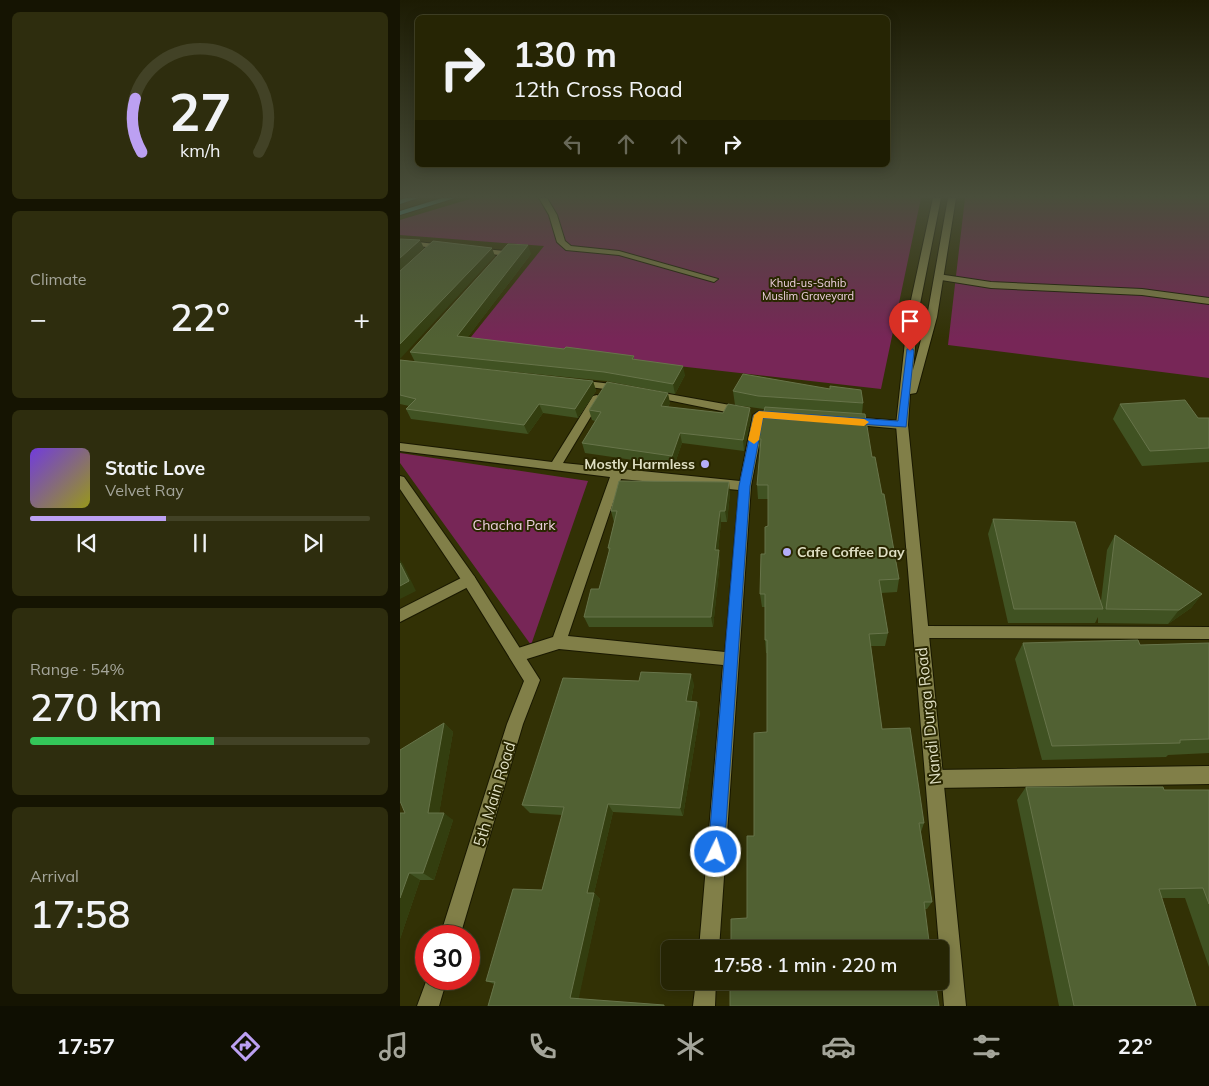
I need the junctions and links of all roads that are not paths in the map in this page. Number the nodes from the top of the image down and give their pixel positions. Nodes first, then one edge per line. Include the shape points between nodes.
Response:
1 (425, 245) edge
2 (565, 245) edge
3 (927, 245) edge
4 (944, 245) edge
5 (434, 246) junction
6 (452, 247) edge
7 (470, 249) edge
8 (428, 252) edge
9 (492, 267) edge
10 (938, 277) junction
11 (714, 279) dead end
12 (1209, 301) edge
13 (567, 382) edge
14 (606, 386) junction
15 (835, 420) edge
16 (902, 425) junction
17 (400, 447) edge
18 (555, 466) junction
19 (617, 474) junction
20 (400, 480) edge
21 (745, 486) junction
22 (469, 580) junction
23 (400, 616) edge
24 (920, 632) junction
25 (1209, 633) edge
26 (558, 642) junction
27 (517, 655) junction
28 (731, 660) junction
29 (1209, 775) edge
30 (934, 779) junction
31 (453, 925) edge
32 (710, 940) edge
33 (433, 990) edge
34 (705, 990) edge
35 (428, 1006) edge
36 (704, 1006) edge
37 (955, 1006) edge

1 - 5 street
2 - 11 street via 619,253
3 - 16 street, Nandi Durga Road via 913,314
4 - 10 street, Nandi Durga Road
5 - 6 street
5 - 8 street
7 - 9 street via 505,253
10 - 12 street via 991,285 1142,292
10 - 16 street, Nandi Durga Road via 932,317
13 - 14 street
14 - 18 street
14 - 21 street via 763,415
15 - 16 street
16 - 24 street, Nandi Durga Road
17 - 18 street
18 - 19 street
19 - 21 street
19 - 26 street
20 - 22 street, 5th Main Road
21 - 28 street
22 - 23 street
22 - 27 street, 5th Main Road
24 - 25 street
24 - 30 street, Nandi Durga Road
26 - 27 street
26 - 28 street
27 - 31 street, 5th Main Road via 532,680 515,724
28 - 32 street
29 - 30 street
30 - 37 street, Nandi Durga Road
33 - 35 street
34 - 36 street

